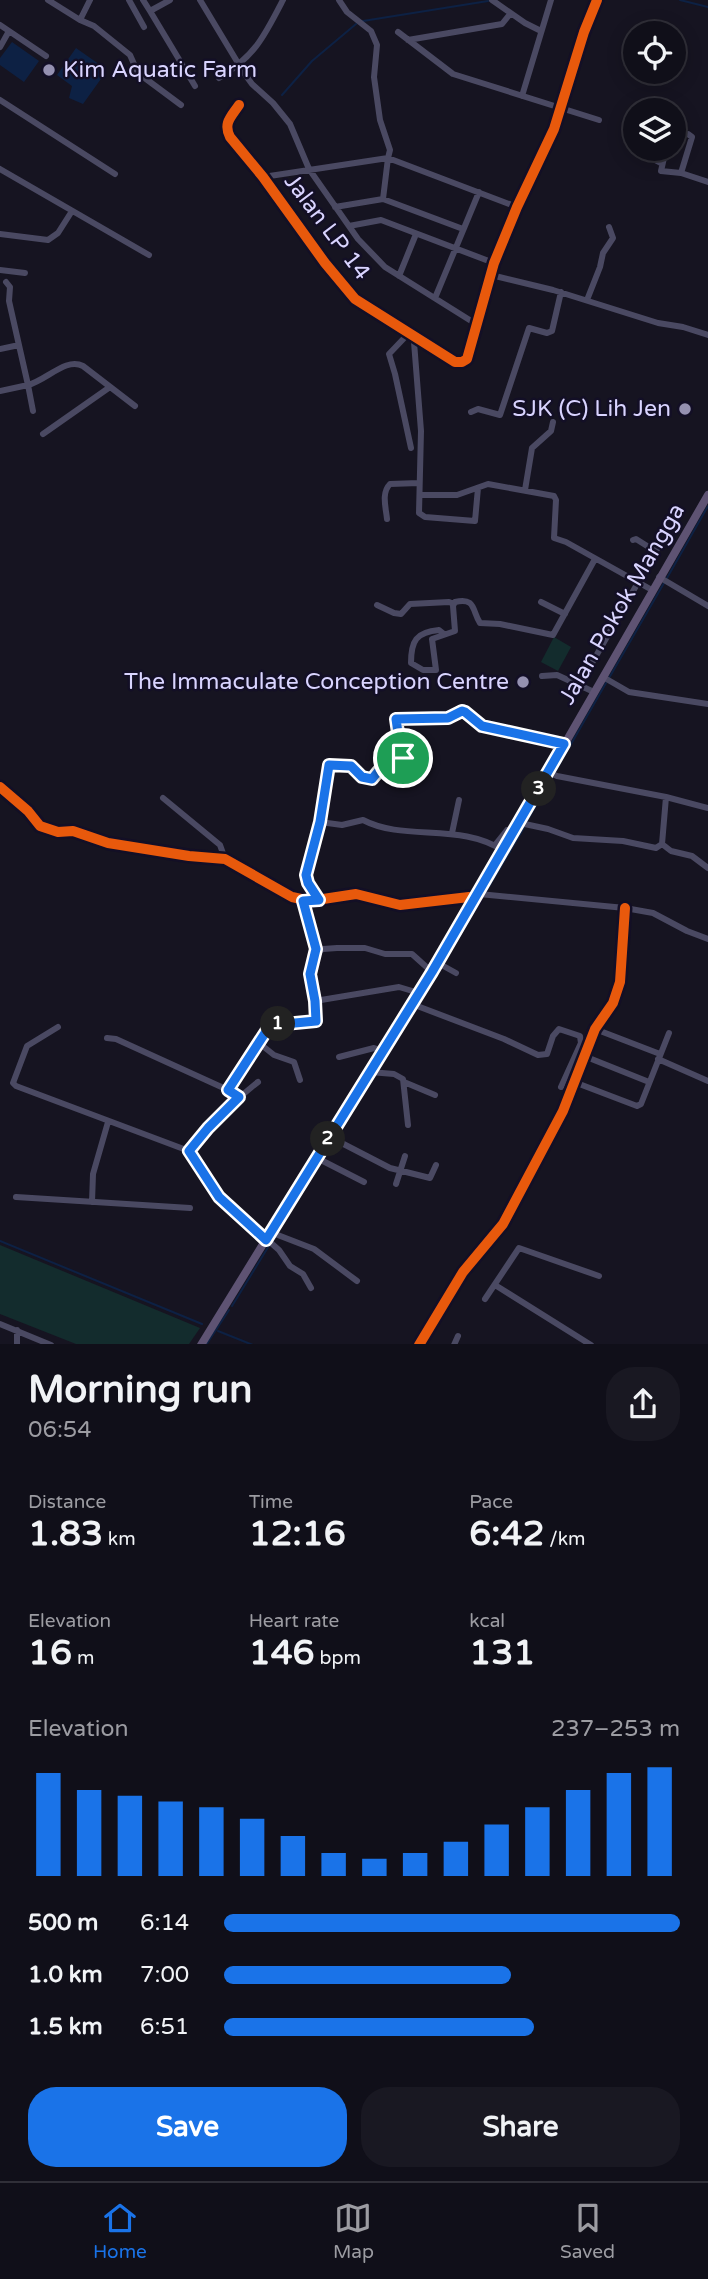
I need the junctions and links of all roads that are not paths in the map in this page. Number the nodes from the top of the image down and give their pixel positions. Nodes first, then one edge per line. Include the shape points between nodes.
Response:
1 (48, 0) edge
2 (90, 0) edge
3 (129, 0) edge
4 (143, 0) edge
5 (170, 0) edge
6 (200, 0) edge
7 (283, 0) edge
8 (339, 0) edge
9 (492, 0) edge
10 (551, 0) edge
11 (597, 0) edge
12 (150, 11) junction
13 (510, 14) junction
14 (80, 20) junction
15 (0, 25) edge
16 (144, 27) dead end
17 (9, 31) junction
18 (541, 31) junction
19 (398, 32) dead end
20 (408, 40) junction
21 (0, 47) edge
22 (46, 56) dead end
23 (239, 66) junction
24 (219, 78) dead end
25 (195, 86) dead end
26 (522, 96) junction
27 (0, 100) edge
28 (181, 106) dead end
29 (239, 106) dead end
30 (561, 108) junction
31 (599, 120) dead end
32 (686, 134) edge
33 (686, 157) edge
34 (388, 158) junction
35 (657, 161) edge
36 (685, 161) edge
37 (661, 163) joint
38 (0, 169) edge
39 (309, 169) junction
40 (681, 173) junction
41 (115, 174) dead end
42 (263, 177) junction
43 (708, 182) edge
44 (478, 192) junction
45 (383, 199) junction
46 (335, 207) junction
47 (517, 207) junction
48 (72, 211) junction
49 (349, 226) junction
50 (609, 227) dead end
51 (463, 229) junction
52 (0, 234) edge
53 (416, 234) junction
54 (456, 248) junction
55 (149, 256) dead end
56 (494, 263) junction
57 (0, 270) edge
58 (25, 273) dead end
59 (491, 275) junction
60 (399, 276) junction
61 (6, 282) dead end
62 (561, 292) junction
63 (435, 298) junction
64 (587, 300) junction
65 (476, 324) junction
66 (412, 335) junction
67 (708, 335) edge
68 (19, 345) junction
69 (0, 349) edge
70 (28, 385) junction
71 (110, 387) junction
72 (0, 391) edge
73 (135, 406) dead end
74 (33, 411) dead end
75 (471, 412) dead end
76 (553, 422) dead end
77 (43, 434) dead end
78 (411, 448) dead end
79 (419, 483) junction
80 (478, 488) junction
81 (525, 490) junction
82 (419, 495) junction
83 (708, 495) edge
84 (387, 519) dead end
85 (633, 540) dead end
86 (660, 544) dead end
87 (656, 551) junction
88 (595, 559) junction
89 (663, 579) junction
90 (638, 582) junction
91 (652, 590) junction
92 (541, 602) dead end
93 (454, 604) junction
94 (377, 605) dead end
95 (708, 606) edge
96 (565, 614) junction
97 (444, 634) junction
98 (541, 676) dead end
99 (606, 679) junction
100 (580, 684) junction
101 (594, 692) junction
102 (708, 704) edge
103 (564, 744) junction
104 (552, 774) junction
105 (0, 787) edge
106 (666, 797) junction
107 (163, 798) dead end
108 (459, 800) dead end
109 (708, 808) edge
110 (320, 822) junction
111 (521, 825) junction
112 (452, 833) junction
113 (662, 844) junction
114 (495, 845) junction
115 (504, 851) junction
116 (225, 859) junction
117 (708, 869) edge
118 (482, 896) junction
119 (319, 900) junction
120 (303, 901) junction
121 (625, 908) junction
122 (708, 939) edge
123 (316, 953) junction
124 (440, 964) junction
125 (432, 972) junction
126 (456, 973) dead end
127 (419, 993) junction
128 (315, 1001) junction
129 (416, 1006) junction
130 (58, 1027) dead end
131 (595, 1029) junction
132 (669, 1033) dead end
133 (107, 1038) dead end
134 (259, 1043) junction
135 (383, 1051) junction
136 (584, 1056) junction
137 (340, 1057) dead end
138 (659, 1057) junction
139 (374, 1072) junction
140 (300, 1080) dead end
141 (708, 1081) edge
142 (258, 1082) dead end
143 (404, 1082) junction
144 (574, 1082) junction
145 (649, 1082) junction
146 (561, 1087) dead end
147 (228, 1090) junction
148 (435, 1095) dead end
149 (239, 1097) junction
150 (108, 1122) junction
151 (408, 1125) dead end
152 (334, 1140) junction
153 (189, 1151) junction
154 (405, 1156) dead end
155 (320, 1160) junction
156 (436, 1165) dead end
157 (401, 1170) junction
158 (365, 1182) dead end
159 (396, 1184) dead end
160 (16, 1197) dead end
161 (92, 1202) junction
162 (190, 1208) dead end
163 (270, 1237) junction
164 (599, 1276) dead end
165 (357, 1281) dead end
166 (495, 1284) junction
167 (311, 1288) dead end
168 (485, 1299) dead end
169 (0, 1324) edge
170 (17, 1330) junction
171 (458, 1336) dead end
172 (17, 1344) edge
173 (49, 1344) edge
174 (202, 1344) edge
175 (420, 1344) edge
176 (454, 1344) edge
177 (588, 1344) edge

1 - 14 street
2 - 14 street
3 - 16 street
4 - 12 street
5 - 12 street
6 - 23 street
7 - 23 street via 262,40
8 - 34 street via 375,38 374,77
9 - 13 street
10 - 18 street
11 - 30 street
12 - 25 street
13 - 18 street
13 - 20 street via 502,24
14 - 28 street via 130,55 138,73
15 - 17 street
17 - 21 street
17 - 22 street
18 - 26 street
19 - 20 street
20 - 26 street via 453,75
23 - 24 street
23 - 39 street via 290,124
26 - 30 street
27 - 41 street
29 - 42 street, Jalan LP 14 via 227,122 227,131
30 - 31 street
30 - 47 street
32 - 33 street via 692,137
34 - 39 street
34 - 44 street
34 - 45 street
35 - 37 street
36 - 40 street
37 - 40 street via 661,171
38 - 48 street
39 - 42 street
39 - 46 street
40 - 43 street
42 - 66 street, Jalan LP 14 via 355,299
44 - 47 street
44 - 51 street
45 - 46 street
45 - 51 street
46 - 49 street
47 - 56 street
48 - 52 street via 48,240
48 - 55 street
49 - 53 street via 381,220
49 - 60 street via 385,267
50 - 64 street via 613,238 600,258
51 - 54 street
53 - 54 street
53 - 60 street
54 - 56 street
54 - 63 street
56 - 59 street
57 - 58 street
59 - 62 street
59 - 65 street
60 - 63 street
61 - 68 street
62 - 64 street
62 - 75 street via 552,331 530,328 500,415 478,409
63 - 65 street
64 - 67 street
65 - 66 street, Jalan LP 14 via 465,361 455,362
66 - 78 street via 389,354
66 - 79 street via 421,431
68 - 69 street
68 - 70 street
70 - 71 street via 74,362
70 - 72 street
70 - 74 street
71 - 73 street
71 - 77 street
76 - 81 street via 551,431 532,448
79 - 82 street
79 - 84 street via 386,486
80 - 81 street via 488,484
80 - 82 street via 457,495
80 - 82 street via 477,519 473,521 425,517 419,513
81 - 88 street via 555,498 554,538
83 - 89 main road, Jalan Pokok Mangga
85 - 87 street
86 - 87 street
87 - 90 street
88 - 90 street
88 - 96 street
89 - 91 main road, Jalan Pokok Mangga
89 - 95 street
90 - 91 street
90 - 100 street
91 - 99 main road, Jalan Pokok Mangga
92 - 96 street
93 - 94 street via 410,604 401,614
93 - 96 street via 469,602 484,624 553,635
93 - 97 street via 455,631
97 - 97 street via 432,639 436,670 423,670 411,663 411,647 420,635 439,630
98 - 100 street via 557,675
99 - 101 main road, Jalan Pokok Mangga
99 - 102 street via 629,692
100 - 101 street
101 - 103 main road, Jalan Pokok Mangga
103 - 104 main road, Jalan Pokok Mangga
103 - 110 street via 482,726 465,712 448,718 396,719 402,760 386,762 372,779 362,777 351,766 329,765
104 - 106 street
104 - 111 main road, Jalan Pokok Mangga
105 - 116 street via 40,827 73,831 108,844
106 - 109 street
106 - 113 street
107 - 116 street via 220,845
108 - 112 street
110 - 112 street via 342,825 363,820 377,827
110 - 119 street via 306,875
111 - 113 street via 548,828 573,838 656,848
111 - 114 street via 507,830
111 - 115 main road, Jalan Pokok Mangga
112 - 114 street
113 - 117 street via 692,856
114 - 115 street
115 - 118 main road, Jalan Pokok Mangga
116 - 120 street
118 - 119 street via 400,905 356,894
118 - 121 street
118 - 124 main road, Jalan Pokok Mangga
119 - 120 street
120 - 123 street
121 - 122 street via 653,913
121 - 131 street via 620,982 613,1003
123 - 125 street via 365,948 412,954
123 - 128 street via 310,974
124 - 125 main road, Jalan Pokok Mangga
124 - 126 street
125 - 127 main road, Jalan Pokok Mangga
127 - 128 street via 399,987
127 - 129 main road, Jalan Pokok Mangga
128 - 134 street via 316,1021 274,1025
129 - 135 main road, Jalan Pokok Mangga
129 - 146 street via 538,1055 547,1054 559,1029 580,1036
130 - 150 street via 27,1046 13,1083
131 - 136 street
131 - 138 street
132 - 138 street
133 - 147 street
134 - 140 street via 294,1062
134 - 147 street
135 - 137 street via 374,1048
135 - 139 main road, Jalan Pokok Mangga
136 - 144 street
136 - 145 street
138 - 141 street
138 - 145 street
139 - 143 street via 399,1075
139 - 152 main road, Jalan Pokok Mangga
142 - 149 street
143 - 148 street
143 - 151 street
144 - 145 street via 637,1107
144 - 175 street via 503,1224 463,1272
147 - 149 street
149 - 153 street
150 - 153 street
150 - 161 street via 93,1174
152 - 155 main road, Jalan Pokok Mangga
152 - 157 street
153 - 163 street via 219,1197
154 - 157 street
155 - 158 street
155 - 163 main road, Jalan Pokok Mangga
156 - 157 street via 430,1178
157 - 159 street
160 - 161 street
161 - 162 street
163 - 165 street via 282,1236 314,1249
163 - 167 street
163 - 174 main road, Jalan Pokok Mangga
164 - 166 street via 519,1248
166 - 168 street
166 - 177 street
169 - 170 street
170 - 172 street
170 - 173 street
171 - 176 street

